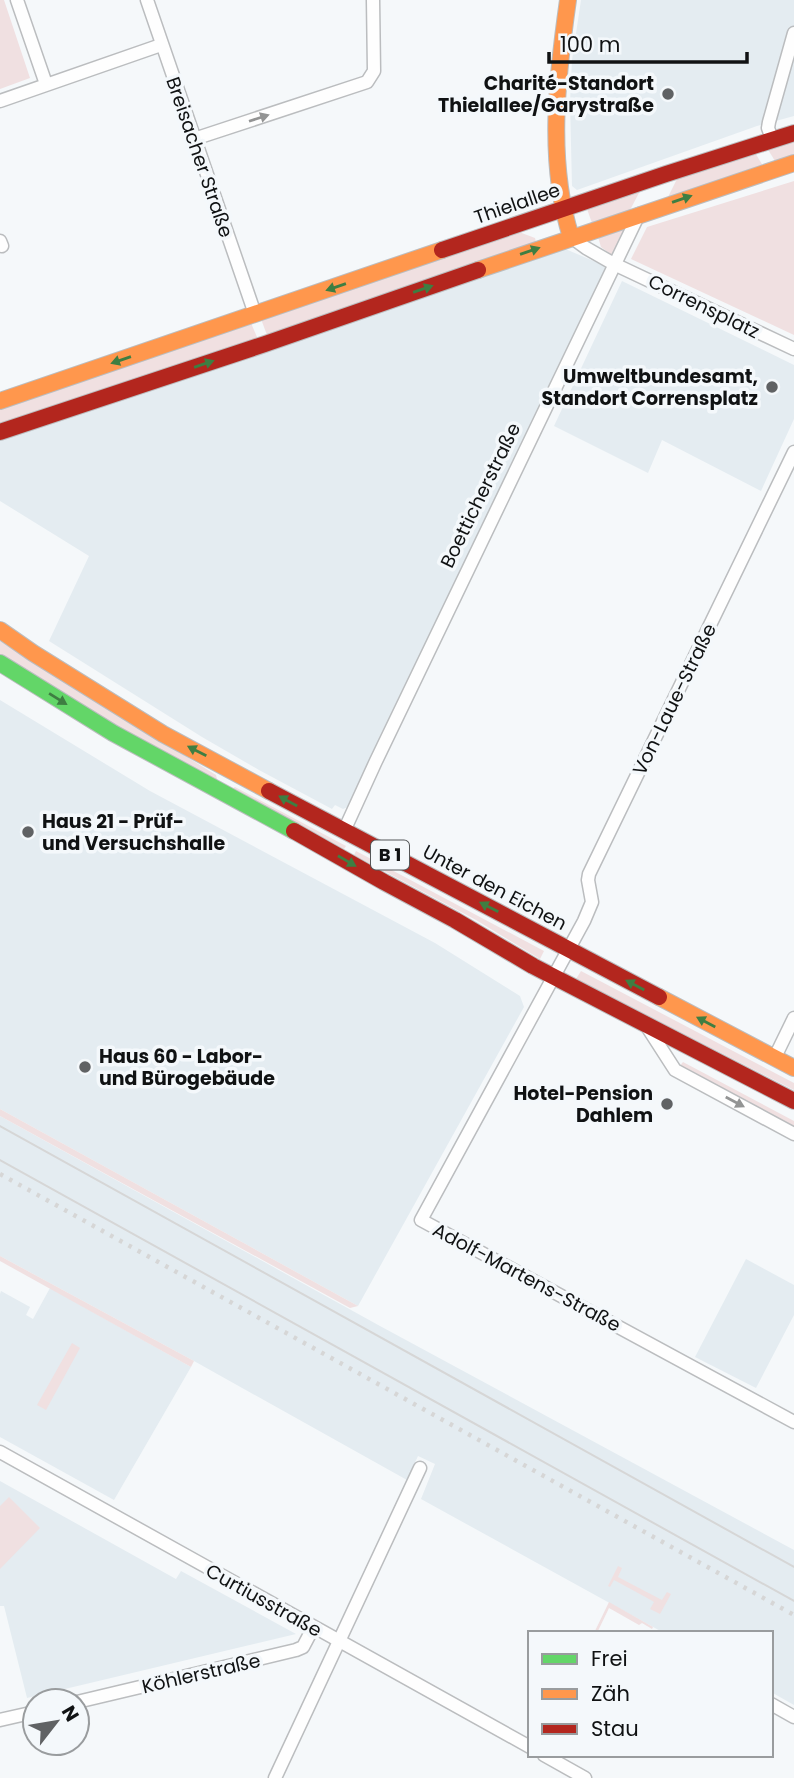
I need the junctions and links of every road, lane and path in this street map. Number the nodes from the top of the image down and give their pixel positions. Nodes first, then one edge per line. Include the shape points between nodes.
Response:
1 (17, 0) edge
2 (147, 0) edge
3 (373, 0) edge
4 (568, 0) edge
5 (794, 33) edge
6 (161, 45) junction
7 (46, 84) junction
8 (0, 101) edge
9 (794, 133) edge
10 (194, 139) junction
11 (772, 139) junction
12 (794, 163) edge
13 (655, 178) junction
14 (564, 209) junction
15 (639, 214) junction
16 (571, 237) junction
17 (614, 264) junction
18 (260, 329) junction
19 (794, 349) edge
20 (0, 401) edge
21 (0, 432) edge
22 (794, 452) edge
23 (0, 630) edge
24 (0, 663) edge
25 (232, 769) junction
26 (220, 792) junction
27 (344, 831) junction
28 (568, 949) junction
29 (553, 977) junction
30 (794, 1018) edge
31 (646, 1025) junction
32 (775, 1058) junction
33 (794, 1068) edge
34 (794, 1101) edge
35 (794, 1134) edge
36 (794, 1422) edge
37 (0, 1452) edge
38 (420, 1468) dead end
39 (313, 1628) junction
40 (338, 1642) junction
41 (91, 1699) edge
42 (773, 1705) edge
43 (21, 1715) edge
44 (794, 1717) edge
45 (0, 1720) edge
46 (528, 1746) edge
47 (548, 1757) edge
48 (275, 1778) edge
49 (585, 1778) edge

1 - 7 street
2 - 6 street, Breisacher Straße
10 -> 3 street via 366,82 374,71
4 - 14 main road via 557,109
5 - 11 street via 769,122
6 - 7 street
6 - 10 street, Breisacher Straße
7 - 8 street
9 - 11 main road, Thielallee
10 - 18 street, Breisacher Straße
11 - 13 main road, Thielallee
15 -> 12 main road, Thielallee
13 - 14 main road, Thielallee
13 - 15 main road, Boetticherstraße
14 - 16 main road
14 -> 18 main road, Thielallee
15 - 16 main road, Thielallee
15 - 17 street, Boetticherstraße
16 - 17 street, Corrensplatz
18 -> 16 main road, Thielallee
17 - 19 street, Corrensplatz
17 - 27 street, Boetticherstraße
18 -> 20 main road, Thielallee
21 -> 18 main road, Thielallee
22 - 28 street, Von-Laue-Straße via 589,874 592,902
25 -> 23 main road, Unter den Eichen / B 1 via 163,734
24 -> 26 main road, B 1
25 - 26 main road
27 -> 25 main road, Unter den Eichen / B 1
26 -> 29 main road, B 1
28 -> 27 main road, Unter den Eichen / B 1
28 - 29 street, Adolf-Martens-Straße
32 -> 28 main road, Unter den Eichen / B 1
29 - 31 main road, B 1
29 - 36 street, Adolf-Martens-Straße via 421,1220
30 - 32 street
31 - 34 main road, B 1
31 -> 35 street via 675,1070
32 - 33 main road, Unter den Eichen / B 1
37 - 39 street, Curtiusstraße
38 - 40 street
39 - 40 street, Curtiusstraße
39 - 41 street, Köhlerstraße via 303,1647 296,1650
40 - 46 street, Curtiusstraße
40 - 48 street
42 - 44 street
43 - 45 street
47 - 49 street

